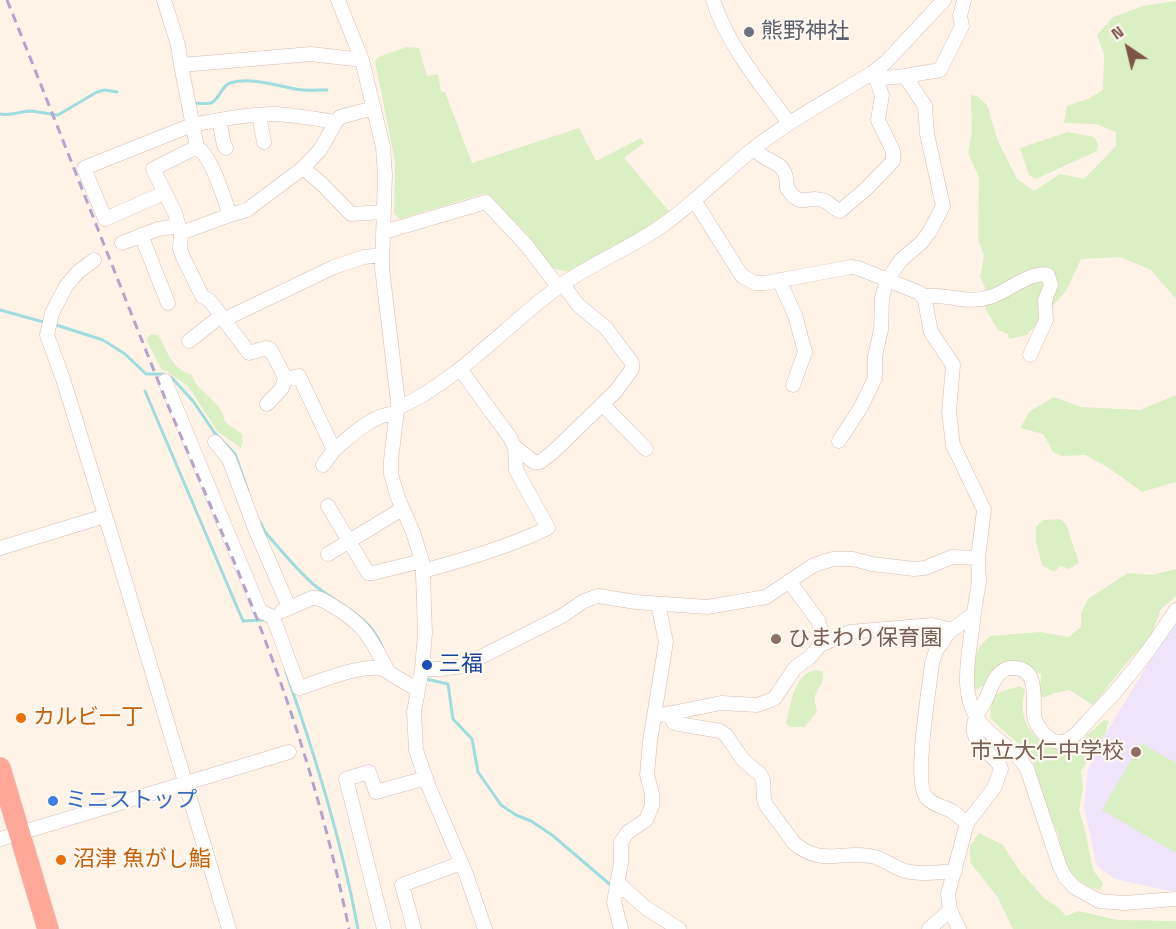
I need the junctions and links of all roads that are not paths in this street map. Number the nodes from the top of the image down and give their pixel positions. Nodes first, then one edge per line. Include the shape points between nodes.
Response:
1 (164, 0) edge
2 (338, 0) edge
3 (713, 0) edge
4 (944, 0) edge
5 (964, 0) edge
6 (362, 60) junction
7 (181, 65) junction
8 (874, 75) junction
9 (905, 76) junction
10 (374, 108) junction
11 (259, 115) junction
12 (219, 120) junction
13 (336, 122) junction
14 (789, 123) junction
15 (192, 125) junction
16 (264, 142) dead end
17 (197, 147) junction
18 (226, 148) dead end
19 (754, 148) junction
20 (303, 168) junction
21 (164, 193) junction
22 (694, 200) junction
23 (383, 212) junction
24 (230, 216) junction
25 (179, 229) junction
26 (384, 232) junction
27 (141, 235) junction
28 (122, 243) dead end
29 (382, 255) junction
30 (94, 260) dead end
31 (780, 280) junction
32 (887, 280) junction
33 (561, 286) junction
34 (924, 296) junction
35 (168, 303) dead end
36 (222, 318) junction
37 (189, 341) dead end
38 (1030, 355) dead end
39 (460, 369) junction
40 (285, 377) junction
41 (165, 381) dead end
42 (793, 385) dead end
43 (267, 404) dead end
44 (602, 404) junction
45 (397, 410) junction
46 (839, 441) dead end
47 (215, 442) dead end
48 (515, 447) junction
49 (646, 449) dead end
50 (334, 450) junction
51 (323, 465) dead end
52 (328, 506) dead end
53 (402, 509) junction
54 (105, 516) junction
55 (349, 540) junction
56 (0, 548) edge
57 (328, 554) dead end
58 (978, 558) junction
59 (422, 566) junction
60 (789, 581) junction
61 (658, 604) junction
62 (289, 607) junction
63 (1176, 610) edge
64 (974, 612) junction
65 (273, 617) junction
66 (951, 629) junction
67 (820, 645) junction
68 (390, 674) junction
69 (420, 679) junction
70 (669, 713) junction
71 (976, 715) junction
72 (654, 717) junction
73 (289, 752) dead end
74 (0, 768) edge
75 (426, 778) junction
76 (185, 783) junction
77 (967, 823) junction
78 (9, 836) edge
79 (461, 863) junction
80 (955, 871) junction
81 (617, 882) junction
82 (1176, 899) edge
83 (950, 910) junction
84 (48, 929) edge
85 (229, 929) edge
86 (384, 929) edge
87 (414, 929) edge
88 (485, 929) edge
89 (621, 929) edge
90 (679, 929) edge
91 (929, 929) edge
92 (959, 929) edge

1 - 7 street
2 - 6 street
3 - 14 street via 737,50
4 - 8 street
5 - 9 street via 962,26 940,70
6 - 7 street via 311,54
6 - 10 street
7 - 15 street
8 - 9 street
8 - 14 street
8 - 19 street via 882,90 878,120 893,151 892,161 840,211 820,200 796,199 787,188 784,169
9 - 32 street via 924,106 943,206 922,242 901,260
10 - 13 street via 343,116
10 - 23 street via 383,147
11 - 12 street
11 - 13 street
11 - 16 street
12 - 15 street
12 - 18 street
13 - 20 street via 320,150
14 - 19 street
15 - 17 street
15 - 21 street via 84,168 105,219
17 - 21 street via 153,169
17 - 24 street via 209,162
19 - 22 street
20 - 23 street via 351,214
20 - 24 street via 247,210
21 - 25 street
22 - 31 street via 742,276 755,283
22 - 33 street via 633,245
23 - 26 street
24 - 25 street
25 - 27 street via 169,226
25 - 36 street via 180,249 201,296 210,301
26 - 29 street
26 - 33 street via 486,202
27 - 28 street
27 - 35 street
29 - 36 street via 334,267
29 - 45 street
30 - 54 street via 66,286 47,329
31 - 32 street via 844,267 858,268
31 - 42 street via 805,352
32 - 34 street
32 - 46 street via 875,378
33 - 39 street
33 - 44 street via 606,328 633,366
34 - 38 street via 977,301 1039,274 1048,275 1051,285 1045,300 1045,322
34 - 58 street via 931,332 953,365 951,438 983,505
36 - 37 street
36 - 40 street via 249,353 270,349
39 - 45 street
39 - 48 street
40 - 43 street via 282,388
40 - 50 street via 299,376
41 - 65 street via 260,612
44 - 48 street via 540,462 534,462
44 - 49 street
45 - 50 street via 368,423
45 - 53 street via 391,474
47 - 62 street via 229,459
48 - 59 street via 516,470 548,528 477,556
50 - 51 street
52 - 55 street
53 - 55 street
53 - 59 street
54 - 56 street
54 - 76 street
55 - 57 street
55 - 59 street via 368,573
58 - 60 street via 952,557 914,569 834,559 814,564
58 - 64 street
59 - 69 street via 425,633
60 - 61 street via 756,600 706,607
60 - 67 street via 819,622
61 - 69 street via 591,598 463,666 440,669
61 - 72 street via 666,642
62 - 65 street
62 - 68 street via 316,597 346,614 370,636
63 - 71 street via 1123,686 1069,739 1054,742 1037,725 1033,684 1024,672 1015,669 1003,670 996,678
64 - 66 street
64 - 71 street via 966,668
65 - 68 street via 299,688 361,669 376,668
66 - 67 street via 933,625 850,632
66 - 77 street via 932,663 921,781 926,798
67 - 70 street via 768,702 721,703
68 - 69 street
69 - 75 street via 414,735
70 - 72 street
70 - 80 street via 674,723 726,735 743,760 760,774 766,805 800,848 824,857 870,856 901,870 919,873
71 - 77 street via 976,738 1001,769 994,788
71 - 82 street via 1022,761 1060,867 1074,887 1099,901
72 - 81 street via 647,775 652,806 646,820 623,836
73 - 76 street
74 - 78 highway
75 - 79 street
75 - 86 street via 376,792 369,772 346,779
76 - 78 street
76 - 85 street
77 - 80 street
78 - 84 highway
79 - 87 street via 402,885
79 - 88 street
80 - 83 street via 948,894
81 - 89 street via 614,902
81 - 90 street via 646,908
83 - 91 street
83 - 92 street

